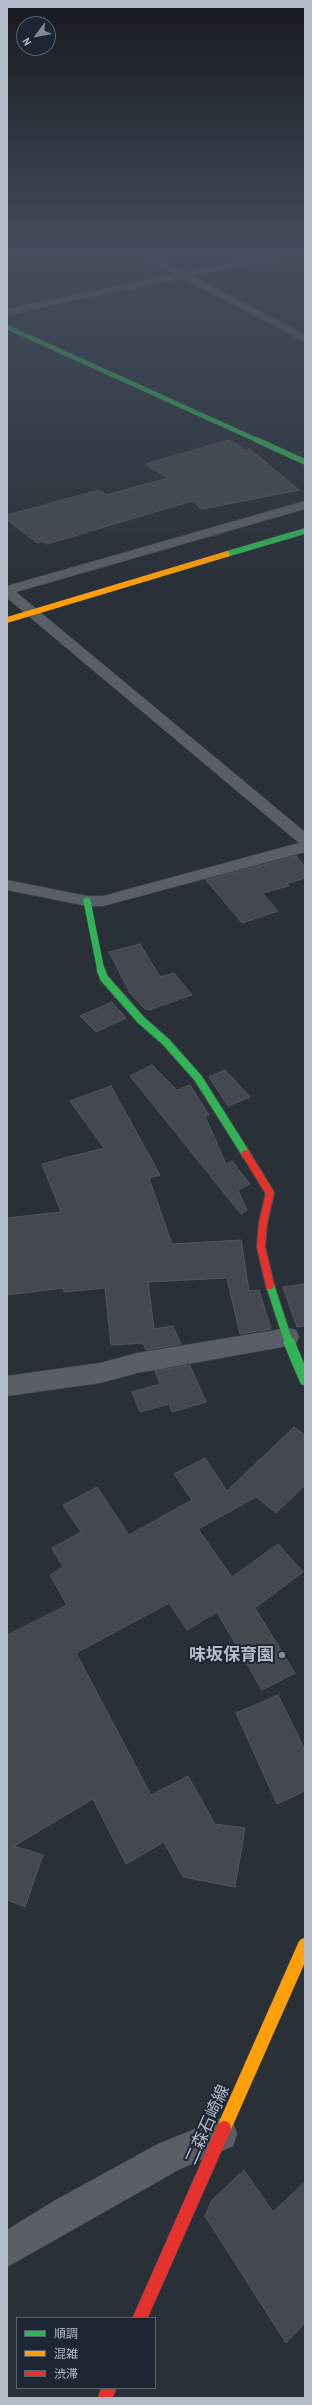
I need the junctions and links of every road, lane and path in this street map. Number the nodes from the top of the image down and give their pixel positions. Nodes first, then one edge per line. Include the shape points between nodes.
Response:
1 (96, 367) edge
2 (305, 462) edge
3 (305, 505) edge
4 (305, 531) edge
5 (7, 591) edge
6 (33, 612) junction
7 (7, 620) edge
8 (305, 840) edge
9 (305, 847) edge
10 (7, 885) edge
11 (87, 901) junction
12 (288, 1337) junction
13 (305, 1380) edge
14 (7, 1386) edge
15 (305, 1946) edge
16 (221, 2134) junction
17 (7, 2250) edge
18 (140, 2317) edge

1 - 2 street
3 - 5 street
4 - 6 street
5 - 6 street
6 - 7 street
6 - 8 street
9 - 11 street via 132,895 103,901
10 - 11 street
11 - 12 street via 98,963 104,978 198,1078 270,1193 261,1247 265,1271
12 - 13 street
12 - 14 street via 137,1363 100,1373
15 - 16 street, 二森石崎線
16 - 17 street via 168,2157 66,2213
16 - 18 street, 二森石崎線

